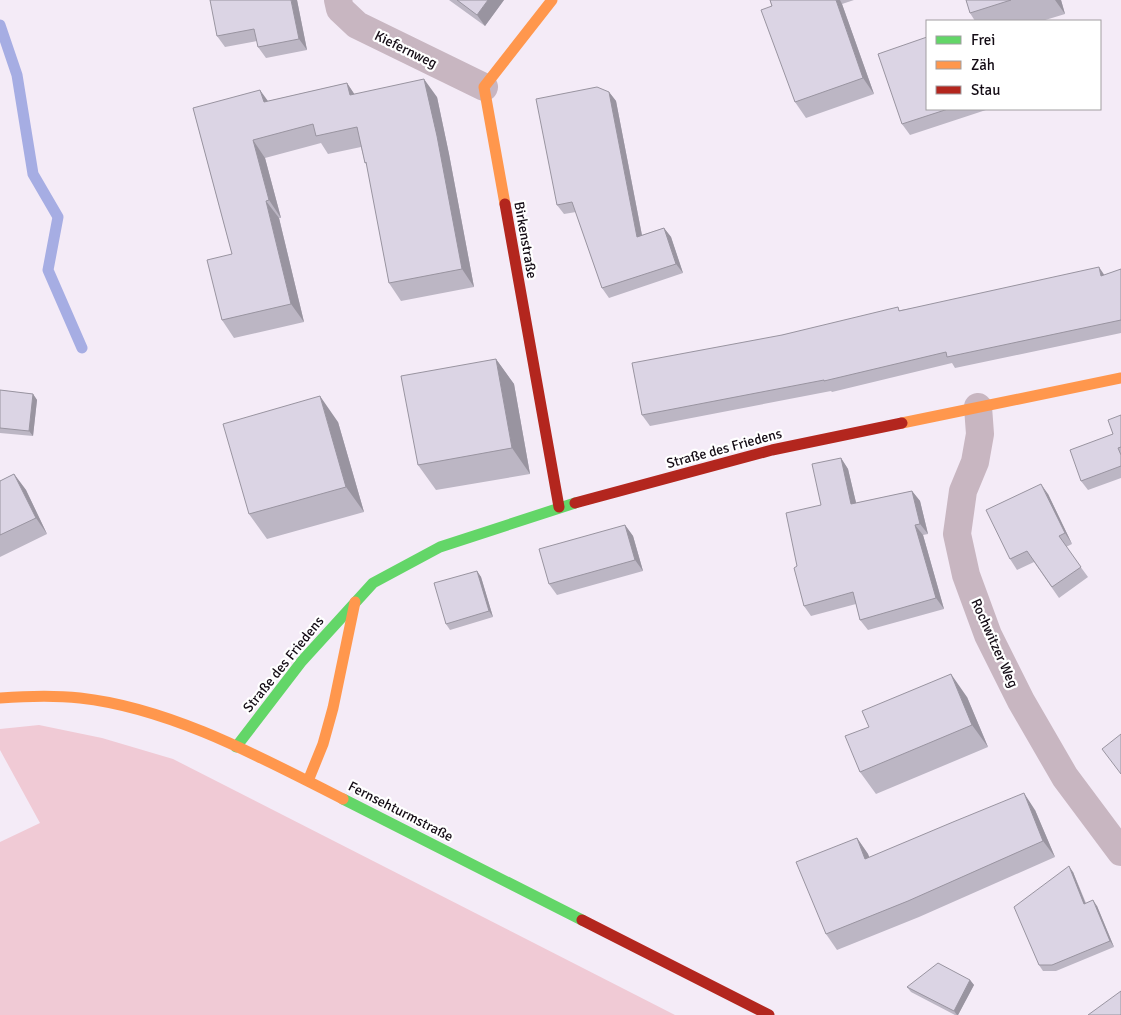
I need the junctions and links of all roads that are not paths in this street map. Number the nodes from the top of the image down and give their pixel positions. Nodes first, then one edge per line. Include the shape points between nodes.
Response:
1 (338, 0) edge
2 (552, 0) edge
3 (484, 87) junction
4 (1121, 378) edge
5 (978, 407) junction
6 (559, 507) junction
7 (355, 601) junction
8 (0, 698) edge
9 (236, 747) junction
10 (308, 781) junction
11 (1121, 852) edge
12 (769, 1015) edge

1 - 3 street, Kiefernweg via 340,9 357,25
2 - 3 street
3 - 6 street, Birkenstraße
4 - 5 street, Straße des Friedens
5 - 6 street, Straße des Friedens via 772,450
5 - 11 street, Rochwitzer Weg via 980,434 975,462 963,491 958,534 966,575 988,635 1021,701 1065,776
6 - 7 street, Straße des Friedens via 440,547 373,583
7 - 9 street, Straße des Friedens via 302,661
7 - 10 street via 333,708
8 - 9 street, Fernsehturmstraße via 63,696 117,703 168,719
9 - 10 street, Fernsehturmstraße
10 - 12 street, Fernsehturmstraße

